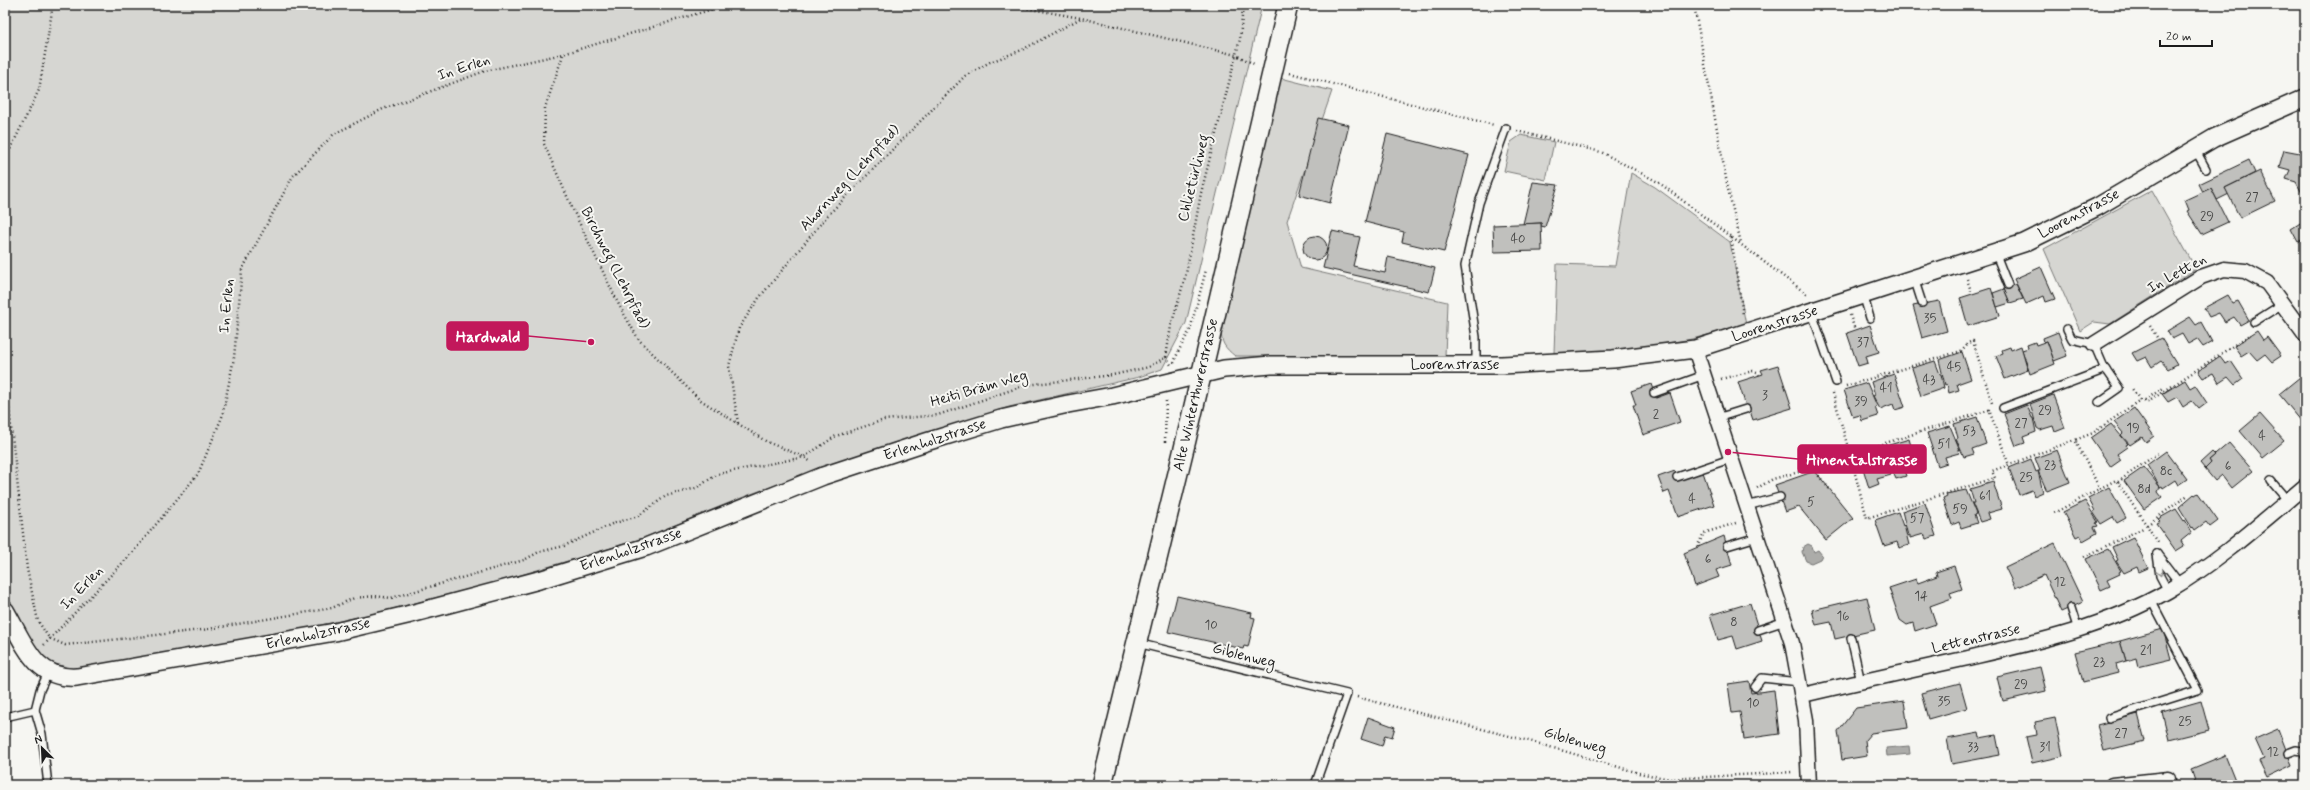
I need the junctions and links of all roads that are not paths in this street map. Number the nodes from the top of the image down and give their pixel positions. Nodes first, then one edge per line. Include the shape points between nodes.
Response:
1 (1288, 5) edge
2 (2305, 98) edge
3 (1506, 128) dead end
4 (2195, 148) junction
5 (2206, 169) dead end
6 (1995, 252) junction
7 (1914, 278) junction
8 (2008, 285) dead end
9 (1863, 294) junction
10 (1922, 303) dead end
11 (2284, 303) junction
12 (1818, 310) junction
13 (1870, 318) dead end
14 (2254, 322) dead end
15 (2067, 329) dead end
16 (2305, 335) edge
17 (2094, 344) junction
18 (1695, 349) junction
19 (1476, 365) junction
20 (2106, 369) junction
21 (1201, 375) junction
22 (1709, 378) junction
23 (1836, 382) dead end
24 (1654, 393) dead end
25 (2099, 402) dead end
26 (2003, 408) dead end
27 (1746, 409) dead end
28 (1717, 418) junction
29 (1730, 459) junction
30 (1677, 476) dead end
31 (2271, 481) dead end
32 (2305, 486) edge
33 (1780, 497) dead end
34 (2288, 501) junction
35 (1747, 506) junction
36 (1757, 537) junction
37 (1727, 546) dead end
38 (2151, 600) junction
39 (2071, 608) dead end
40 (5, 610) edge
41 (1786, 620) junction
42 (1758, 630) dead end
43 (2078, 630) junction
44 (1851, 638) dead end
45 (1135, 642) junction
46 (48, 673) junction
47 (1861, 682) junction
48 (1755, 687) dead end
49 (1802, 688) junction
50 (35, 710) junction
51 (5, 717) edge
52 (2109, 718) dead end
53 (2288, 753) dead end
54 (2305, 756) edge
55 (2168, 779) dead end
56 (48, 785) edge
57 (1102, 785) edge
58 (1315, 785) edge
59 (1809, 785) edge
60 (2112, 785) edge

1 - 21 main road, Alte Winterthurerstrasse via 1263,67
2 - 4 street, Loorenstrasse via 2229,130
3 - 19 lane via 1478,203 1465,266 1476,337
4 - 5 lane
4 - 6 street, Loorenstrasse via 2097,207 2024,242
6 - 7 street, Loorenstrasse
6 - 8 lane
7 - 9 street, Loorenstrasse
7 - 10 lane
9 - 12 street, Loorenstrasse
9 - 13 lane
11 - 14 lane
11 - 16 street, In Letten
11 - 17 street, In Letten via 2272,287 2256,275 2238,269 2217,270 2200,277
12 - 18 street, Loorenstrasse
12 - 23 lane
15 - 17 lane via 2072,339
17 - 20 lane
18 - 19 street, Loorenstrasse via 1613,359
18 - 22 street
19 - 21 street, Loorenstrasse via 1271,365 1224,369
20 - 25 lane via 2119,388
20 - 26 lane
21 - 45 main road, Alte Winterthurerstrasse
21 - 46 street, Erlenholzstrasse via 1001,419 823,476 646,547 539,580 407,615 320,635 77,677 66,678
22 - 24 lane
22 - 28 street
27 - 28 lane
28 - 29 street
29 - 30 lane
29 - 35 street
31 - 34 lane
32 - 34 street, Lettenstrasse
33 - 35 lane
34 - 38 street, Lettenstrasse via 2229,550
35 - 36 street
36 - 37 lane
36 - 41 street
38 - 43 street, Lettenstrasse via 2114,618
38 - 52 lane via 2198,690
39 - 43 lane
40 - 46 street via 33,660
41 - 42 lane
41 - 49 street
43 - 47 street, Lettenstrasse via 2035,643
44 - 47 lane
45 - 57 main road, Alte Winterthurerstrasse
45 - 58 lane, Giblenweg via 1347,694
46 - 50 lane
47 - 49 street, Lettenstrasse
48 - 49 lane via 1762,678
49 - 59 street
50 - 51 lane
50 - 56 lane via 42,734
53 - 54 lane via 2302,751
55 - 60 street

